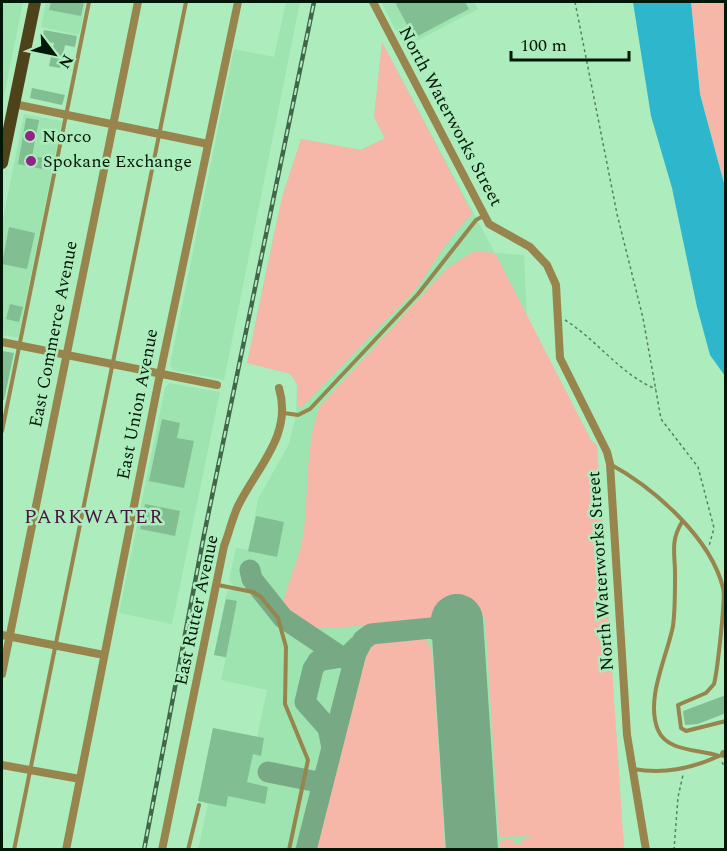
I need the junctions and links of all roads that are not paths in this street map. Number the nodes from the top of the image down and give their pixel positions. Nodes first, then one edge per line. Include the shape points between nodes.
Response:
1 (35, 2) edge
2 (89, 2) edge
3 (138, 2) edge
4 (186, 2) edge
5 (238, 2) edge
6 (373, 2) edge
7 (14, 104) junction
8 (66, 115) junction
9 (112, 124) junction
10 (159, 134) junction
11 (208, 144) junction
12 (2, 163) edge
13 (485, 215) junction
14 (2, 342) edge
15 (18, 345) junction
16 (65, 355) junction
17 (112, 365) junction
18 (160, 374) junction
19 (218, 385) dead end
20 (279, 388) dead end
21 (284, 413) junction
22 (2, 431) edge
23 (610, 464) junction
24 (682, 522) junction
25 (217, 585) junction
26 (5, 636) edge
27 (56, 645) junction
28 (104, 655) junction
29 (2, 674) edge
30 (726, 721) edge
31 (723, 754) edge
32 (2, 765) edge
33 (632, 768) junction
34 (30, 770) junction
35 (80, 779) junction
36 (199, 805) dead end
37 (14, 849) edge
38 (66, 849) edge
39 (162, 849) edge
40 (188, 849) edge
41 (289, 849) edge
42 (646, 849) edge

1 - 7 main road
2 - 8 lane
3 - 9 street, East Commerce Avenue
4 - 10 lane
5 - 11 street, East Union Avenue
6 - 13 street, North Waterworks Street
7 - 8 street
7 - 12 main road
8 - 9 street
8 - 15 lane
9 - 10 street
9 - 16 street, East Commerce Avenue
10 - 11 street
10 - 17 lane
11 - 18 street, East Union Avenue
13 - 21 lane via 476,220 418,294 310,409 298,415
13 - 23 street, North Waterworks Street via 489,224 530,247 547,266 556,285 560,358
14 - 15 street
15 - 16 street
15 - 22 lane
16 - 17 street
16 - 26 street, East Commerce Avenue
17 - 18 street
17 - 27 lane
18 - 19 street
18 - 28 street, East Union Avenue
20 - 21 street, East Rutter Avenue
21 - 25 street, East Rutter Avenue via 273,446 237,507
23 - 24 lane via 656,494
23 - 33 street, North Waterworks Street
24 - 30 lane via 714,560 724,590 714,684 706,693 676,708 681,728 686,731
24 - 31 lane via 674,536 673,625 656,692 654,717 666,742
25 - 39 street, East Rutter Avenue
25 - 41 lane via 261,597 278,618 286,647 285,704 308,760
26 - 27 street
26 - 29 street, East Commerce Avenue
27 - 28 street
27 - 34 lane
28 - 35 street, East Union Avenue
31 - 33 lane via 684,768 654,772
32 - 34 street
33 - 42 street, North Waterworks Street
34 - 35 street
34 - 37 lane
35 - 38 street, East Union Avenue
36 - 40 lane

